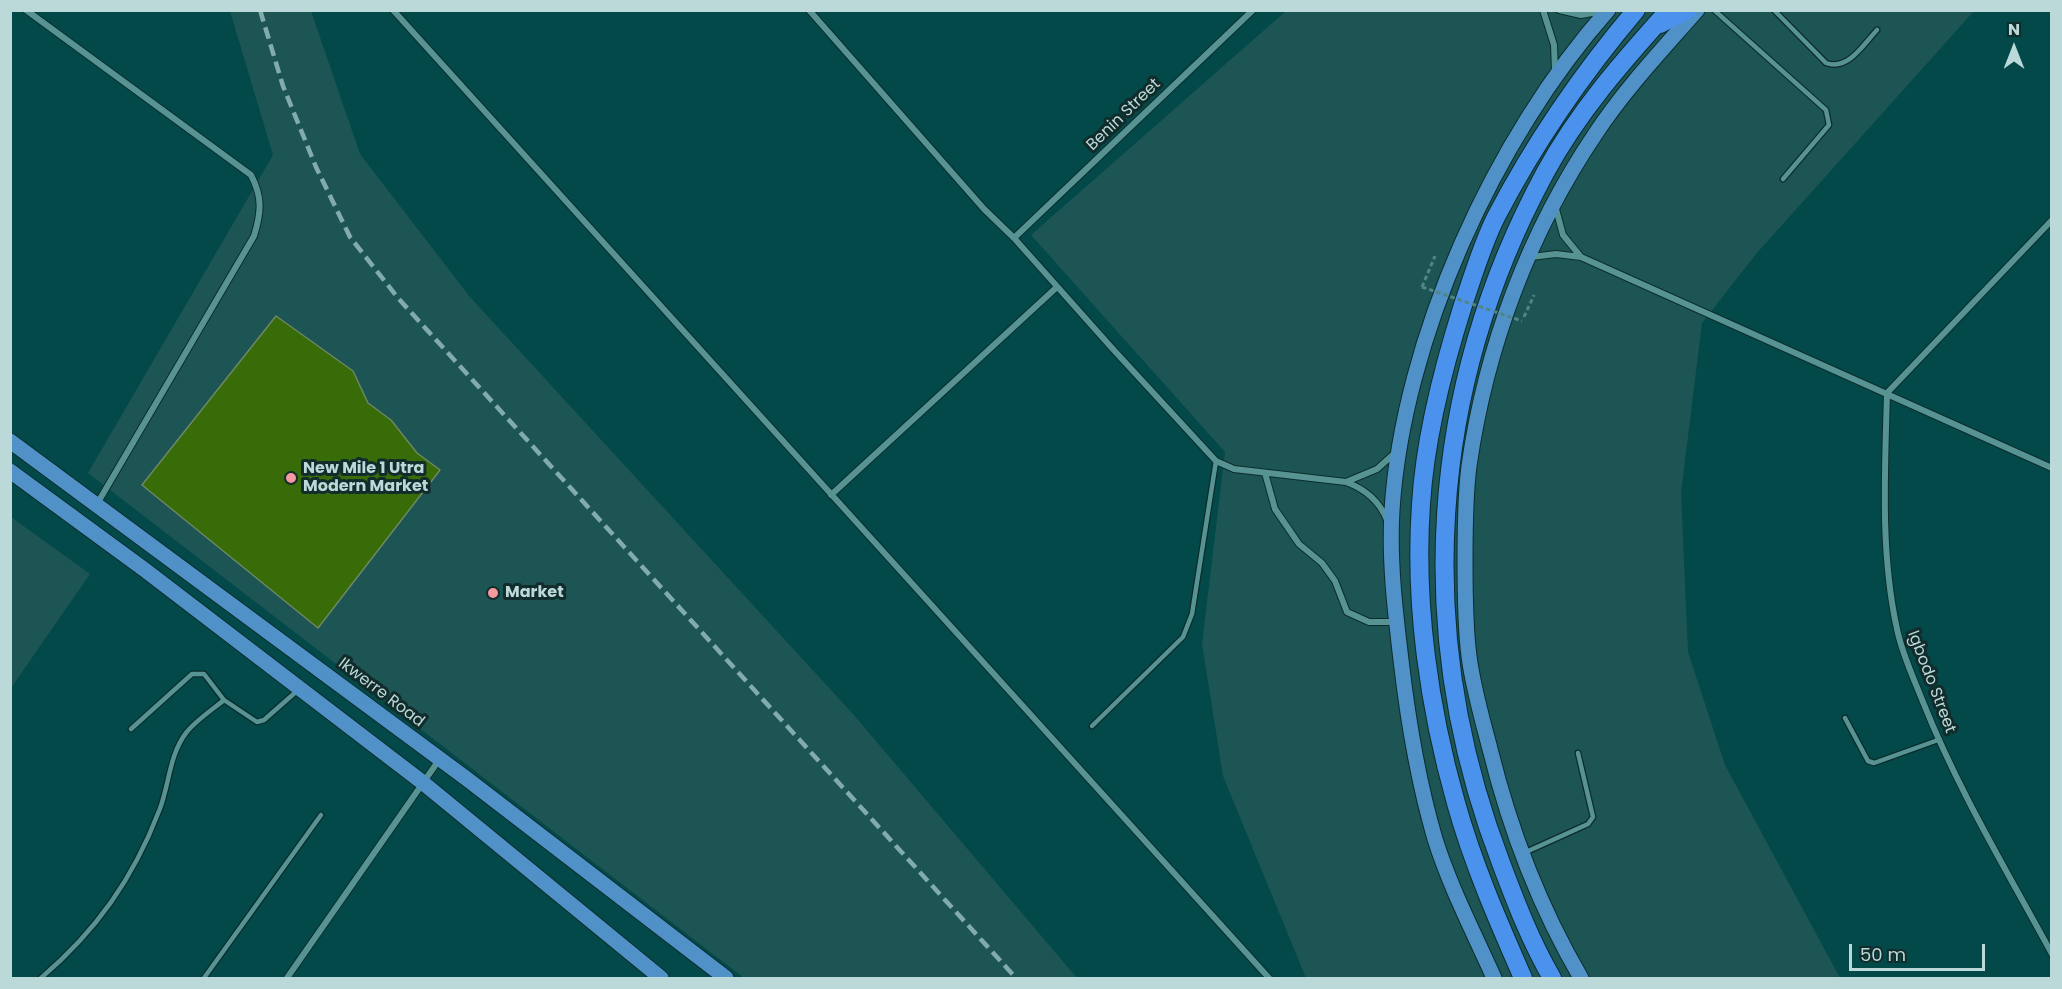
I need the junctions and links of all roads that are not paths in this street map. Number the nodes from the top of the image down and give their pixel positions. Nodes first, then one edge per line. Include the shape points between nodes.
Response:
1 (26, 10) edge
2 (393, 10) edge
3 (810, 10) edge
4 (1253, 10) edge
5 (1543, 10) edge
6 (1559, 10) edge
7 (1608, 10) edge
8 (1636, 10) edge
9 (1670, 10) edge
10 (1697, 10) edge
11 (1714, 10) edge
12 (1774, 10) edge
13 (1686, 16) edge
14 (1655, 26) junction
15 (1877, 30) dead end
16 (1555, 75) junction
17 (1783, 179) dead end
18 (1555, 202) junction
19 (2052, 220) edge
20 (1014, 238) junction
21 (1527, 257) junction
22 (1581, 257) junction
23 (1058, 287) junction
24 (1887, 393) junction
25 (10, 441) edge
26 (1399, 449) junction
27 (1216, 461) junction
28 (2052, 468) edge
29 (10, 471) edge
30 (1265, 473) junction
31 (1346, 482) junction
32 (831, 495) junction
33 (97, 504) junction
34 (1391, 530) junction
35 (1396, 622) junction
36 (299, 689) junction
37 (224, 700) junction
38 (1845, 718) dead end
39 (1092, 726) dead end
40 (131, 729) dead end
41 (1938, 740) junction
42 (1578, 753) dead end
43 (440, 759) junction
44 (422, 782) junction
45 (321, 815) dead end
46 (1521, 854) junction
47 (2052, 954) edge
48 (41, 978) edge
49 (204, 978) edge
50 (287, 978) edge
51 (661, 978) edge
52 (726, 978) edge
53 (1269, 978) edge
54 (1494, 978) edge
55 (1523, 978) edge
56 (1552, 978) edge
57 (1581, 978) edge

1 - 33 street via 250,175 259,190 262,211 254,236
2 - 32 street
3 - 20 street via 984,209
4 - 20 street, Benin Street
5 - 16 street via 1554,45
6 - 7 street via 1581,15
7 - 16 main road
8 - 55 highway via 1558,109 1495,220 1449,349 1421,501 1425,648 1437,722 1455,802 1478,872
9 - 14 highway
10 - 13 main road
11 - 17 lane via 1826,110 1829,125
12 - 15 lane via 1826,63 1836,67 1845,64
13 - 14 highway
13 - 18 main road via 1596,132
14 - 56 highway via 1610,76 1577,123 1545,173 1503,260 1464,383 1445,502 1444,575 1456,710 1483,817 1533,945
16 - 26 main road via 1517,135 1463,242 1425,345
18 - 21 main road
18 - 22 street via 1563,236
19 - 24 street
20 - 23 street
21 - 22 street
21 - 46 main road via 1502,322 1482,398 1469,468 1465,541 1468,654 1504,804
22 - 24 street
23 - 27 street
23 - 32 street
24 - 28 street
24 - 41 street, Igbodo Street via 1885,494 1897,631
25 - 33 main road, Ikwerre Road
26 - 31 street via 1377,469
26 - 34 main road
27 - 30 street via 1234,470
27 - 39 lane via 1187,630
29 - 36 main road
30 - 31 street
30 - 35 street via 1275,509 1299,544 1322,563 1335,581 1347,612 1368,622
31 - 34 street via 1370,495 1383,510
32 - 53 street
33 - 43 main road, Ikwerre Road
34 - 35 main road
35 - 54 main road via 1415,756 1436,842
36 - 37 lane via 258,722
36 - 44 main road
37 - 40 lane via 204,674 192,674
37 - 48 lane via 186,732 160,810 138,859 103,916 70,954
38 - 41 lane via 1868,760 1874,763
41 - 47 street, Igbodo Street
42 - 46 lane via 1593,817 1588,824
43 - 44 street
43 - 52 main road, Ikwerre Road
44 - 50 street
44 - 51 main road
45 - 49 lane
46 - 57 main road via 1556,935

